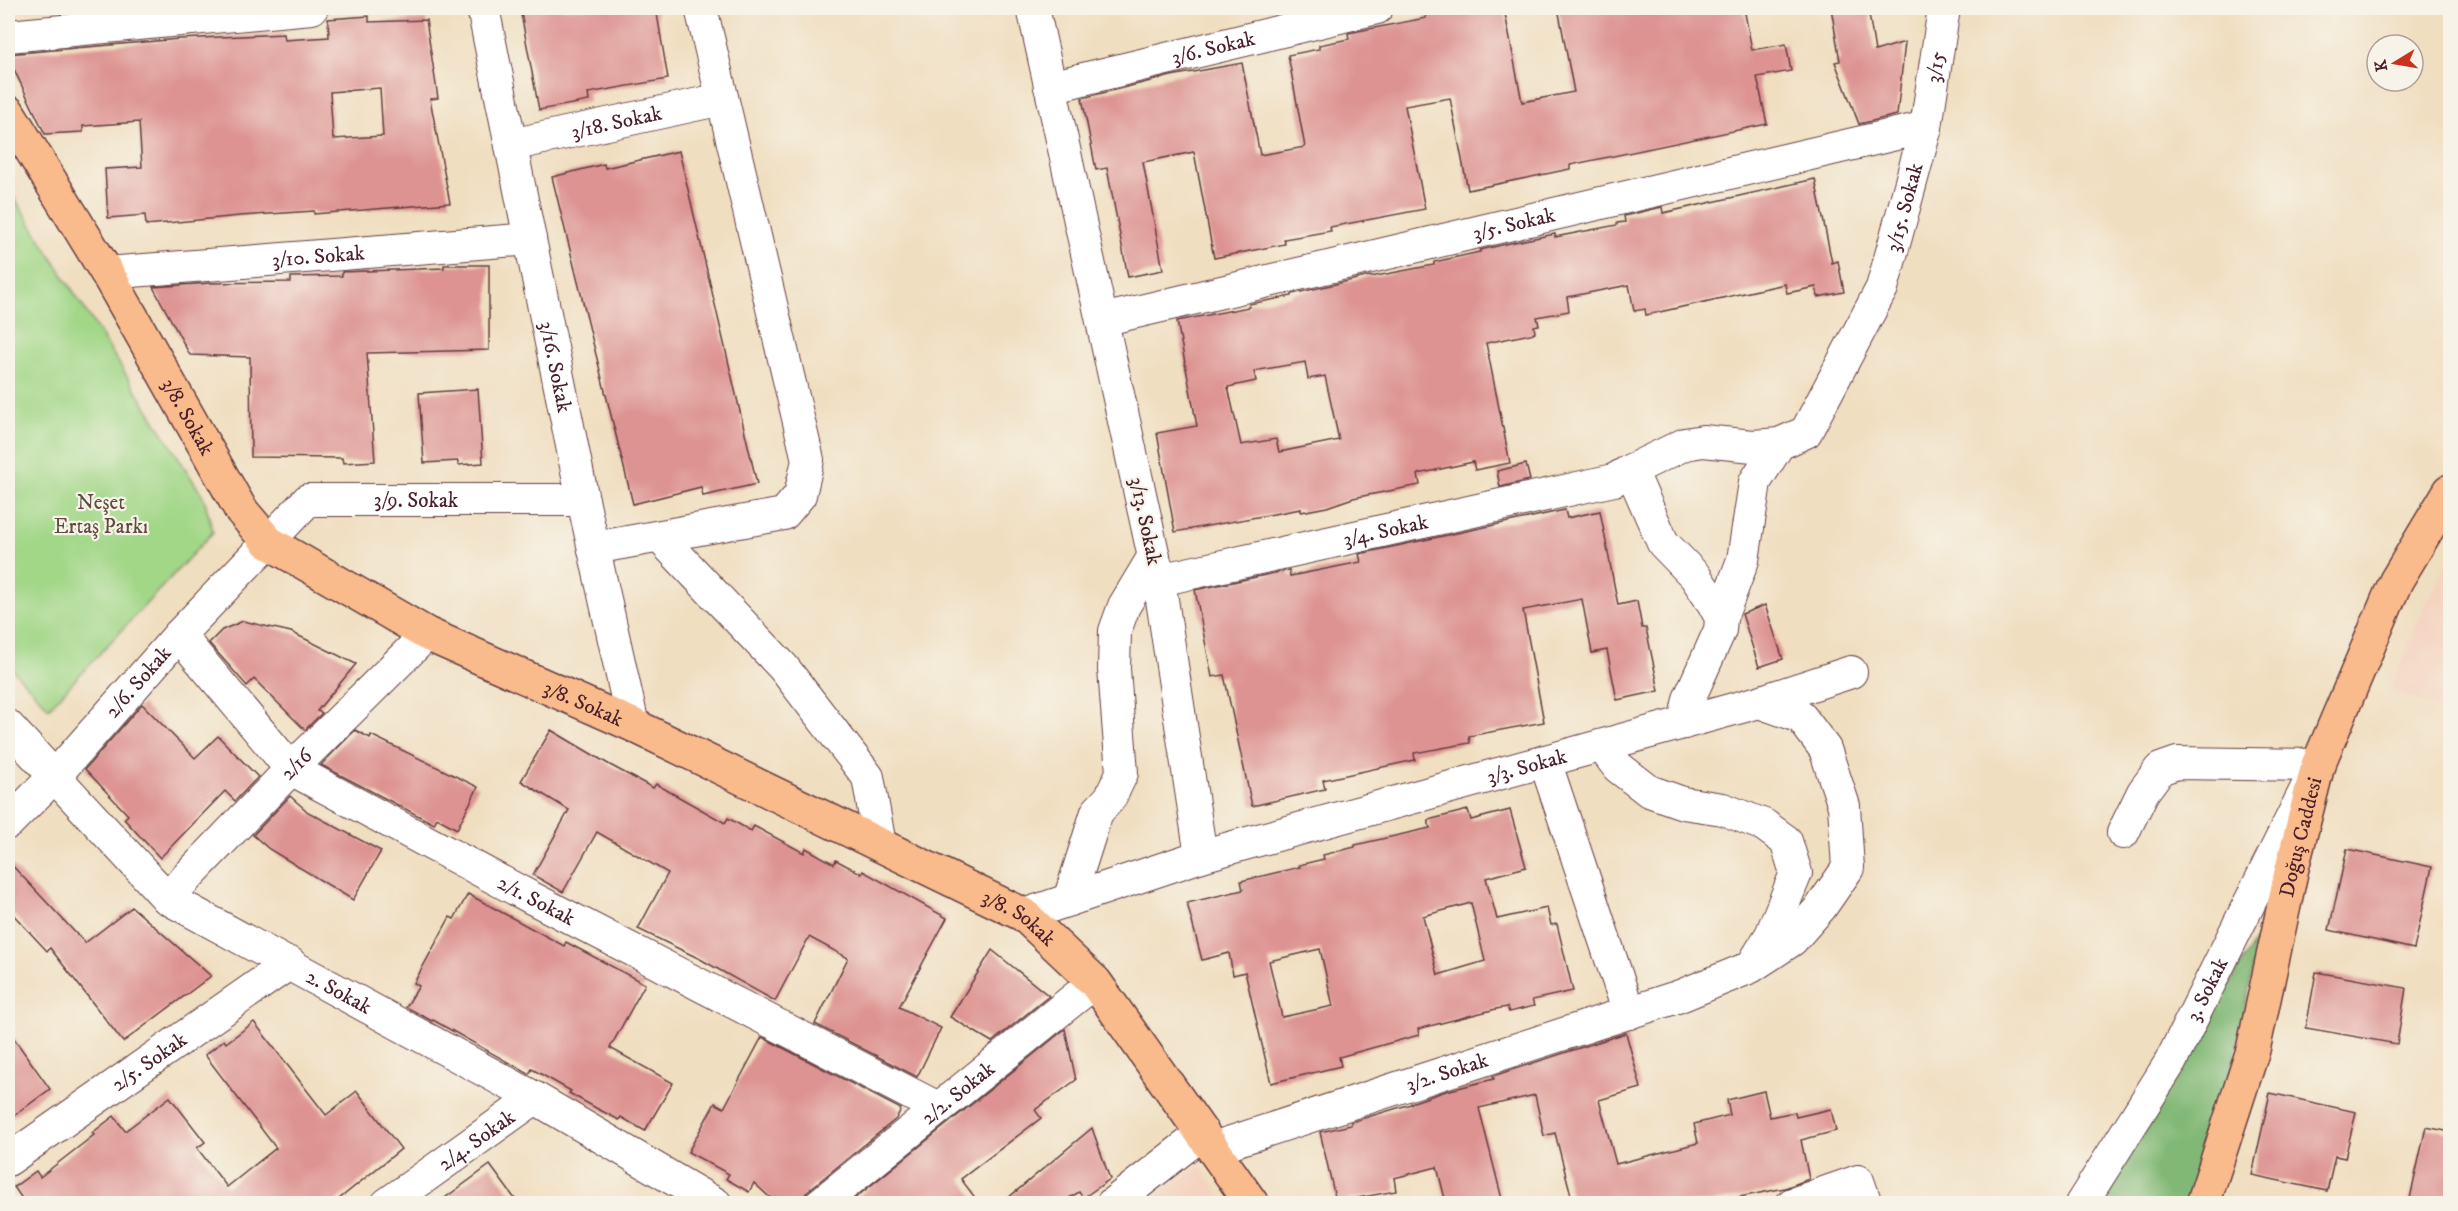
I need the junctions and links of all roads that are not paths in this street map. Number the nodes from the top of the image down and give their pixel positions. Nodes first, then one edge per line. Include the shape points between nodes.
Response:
1 (312, 8) edge
2 (483, 8) edge
3 (701, 8) edge
4 (1033, 8) edge
5 (1377, 8) edge
6 (1944, 8) edge
7 (8, 36) edge
8 (1050, 87) junction
9 (722, 99) junction
10 (8, 112) edge
11 (1926, 127) junction
12 (511, 145) junction
13 (530, 239) junction
14 (107, 273) junction
15 (1102, 320) junction
16 (1779, 444) junction
17 (1622, 475) junction
18 (2451, 491) edge
19 (583, 500) junction
20 (660, 537) junction
21 (268, 542) junction
22 (594, 548) junction
23 (1156, 568) junction
24 (1721, 618) junction
25 (428, 634) junction
26 (179, 635) junction
27 (1851, 672) dead end
28 (1759, 702) junction
29 (1684, 723) junction
30 (633, 725) junction
31 (8, 726) edge
32 (1602, 746) junction
33 (1545, 761) junction
34 (2318, 765) junction
35 (291, 769) junction
36 (54, 777) junction
37 (8, 823) edge
38 (2123, 833) dead end
39 (880, 845) junction
40 (1201, 856) junction
41 (167, 898) junction
42 (1069, 900) junction
43 (1024, 915) junction
44 (290, 963) junction
45 (1751, 967) junction
46 (1095, 982) junction
47 (1629, 1013) junction
48 (535, 1098) junction
49 (938, 1108) junction
50 (1208, 1141) junction
51 (8, 1160) edge
52 (1862, 1192) edge
53 (387, 1203) edge
54 (716, 1203) edge
55 (820, 1203) edge
56 (1112, 1203) edge
57 (1252, 1203) edge
58 (1792, 1203) edge
59 (2081, 1203) edge
60 (2203, 1203) edge

1 - 7 street
2 - 12 street, 3/16. Sokak
3 - 9 street
4 - 8 street, 3/13. Sokak
5 - 8 street, 3/6. Sokak
6 - 11 street, 3/15
8 - 15 street, 3/13. Sokak
9 - 12 street, 3/18. Sokak
9 - 20 street via 808,460 800,495 783,514
10 - 14 main road, 3/8. Sokak
11 - 15 street, 3/5. Sokak
11 - 16 street, 3/15. Sokak via 1882,288 1806,432
12 - 13 street, 3/16. Sokak
13 - 14 street, 3/10. Sokak
13 - 19 street, 3/16. Sokak
14 - 21 main road, 3/8. Sokak via 241,510
15 - 23 street, 3/13. Sokak
16 - 17 street, 3/4. Sokak via 1685,444
16 - 24 street via 1755,482 1743,560
17 - 23 street, 3/4. Sokak
17 - 24 street via 1663,543 1695,576
18 - 34 main road, Doğuş Caddesi via 2396,581
19 - 21 street, 3/9. Sokak via 308,500
19 - 22 street, 3/16. Sokak
20 - 22 street
20 - 39 street via 783,667 868,777
21 - 25 main road, 3/8. Sokak
21 - 26 street, 2/6. Sokak
22 - 30 street, 3/16. Sokak
23 - 40 street, 3/13. Sokak
23 - 42 street via 1124,606 1115,631 1122,773 1110,798 1097,812
24 - 29 street via 1720,630 1689,699
25 - 30 main road, 3/8. Sokak
25 - 35 street, 2/16
26 - 35 street, 2/1. Sokak
26 - 36 street, 2/6. Sokak
27 - 28 street, 3/3. Sokak
28 - 29 street, 3/3. Sokak
28 - 45 street, 3/2. Sokak via 1801,717 1825,749 1844,806 1848,868 1792,940
29 - 32 street, 3/3. Sokak
30 - 39 main road, 3/8. Sokak
31 - 36 street, 2. Sokak
32 - 33 street, 3/3. Sokak
32 - 45 street via 1617,767 1648,791 1683,803 1723,808 1764,825 1786,841 1796,873 1771,935
33 - 40 street, 3/3. Sokak
33 - 47 street
34 - 38 street via 2176,763 2160,770 2149,784
34 - 59 street, 3. Sokak via 2170,1063
34 - 60 main road, Doğuş Caddesi via 2253,1050
35 - 41 street, 2/16
35 - 49 street, 2/1. Sokak
36 - 37 street, 2/6. Sokak
36 - 41 street, 2. Sokak
39 - 43 main road, 3/8. Sokak
40 - 42 street
41 - 44 street, 2. Sokak
42 - 43 street
43 - 46 main road, 3/8. Sokak
44 - 48 street, 2. Sokak
44 - 51 street, 2/5. Sokak
45 - 47 street, 3/2. Sokak
46 - 49 street, 2/2. Sokak
46 - 50 main road, 3/8. Sokak
47 - 50 street, 3/2. Sokak
48 - 53 street, 2/4. Sokak
48 - 54 street, 2. Sokak
49 - 55 street, 2/2. Sokak
50 - 56 street, 3/2. Sokak
50 - 57 main road, 3/8. Sokak
52 - 58 street

